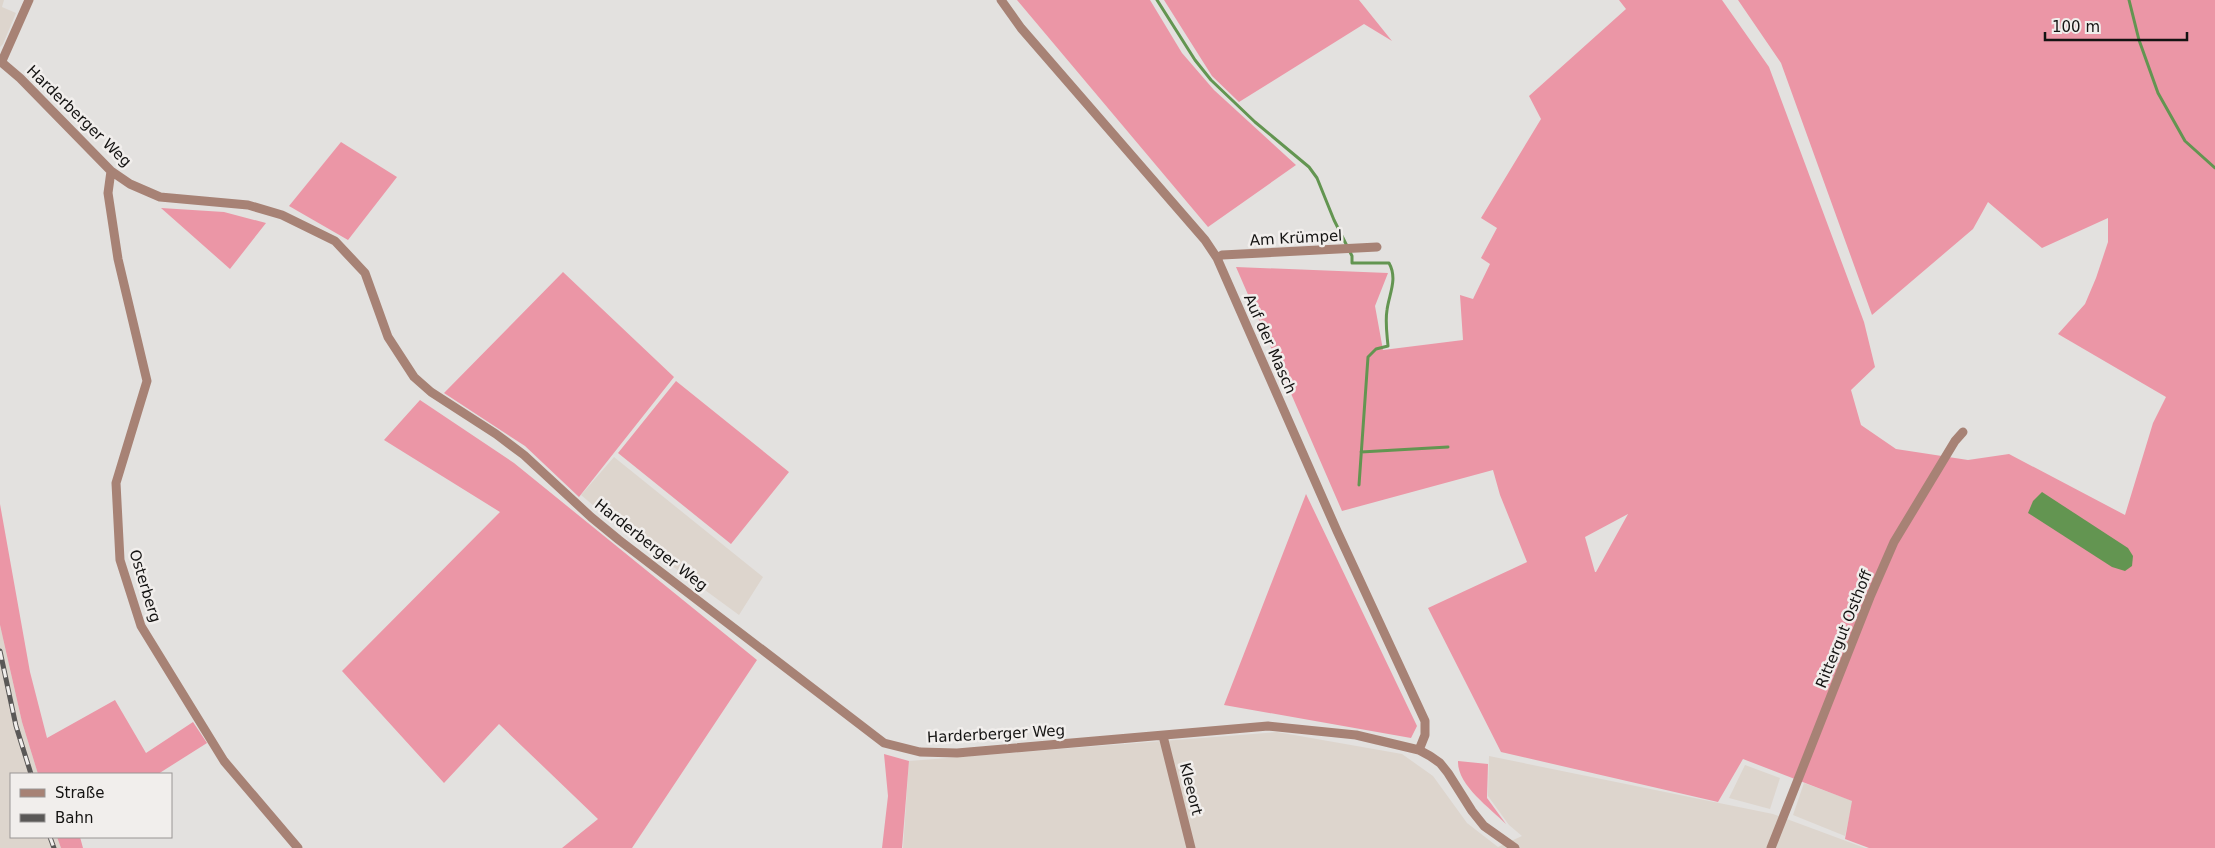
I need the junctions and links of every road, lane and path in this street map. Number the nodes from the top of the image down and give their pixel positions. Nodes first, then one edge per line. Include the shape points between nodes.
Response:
1 (29, 0) edge
2 (1001, 0) edge
3 (1, 61) edge
4 (111, 171) junction
5 (1377, 247) dead end
6 (1217, 258) junction
7 (1963, 432) dead end
8 (1163, 736) junction
9 (1419, 750) junction
10 (1512, 847) edge
11 (298, 848) edge
12 (1191, 848) edge
13 (1771, 848) edge

1 - 3 street
2 - 6 street, Auf der Masch via 1021,28
3 - 4 street, Harderberger Weg
4 - 8 street, Harderberger Weg via 130,184 160,197 248,205 282,214 335,241 365,273 388,337 414,377 524,455 619,540 884,742 920,752 957,753
4 - 11 street, Osterberg via 108,193 118,258 147,380 116,483 120,560 146,635 224,761
5 - 6 street, Am Krümpel via 1222,255
6 - 9 street, Auf der Masch via 1425,722 1425,735
7 - 13 street, Rittergut Osthoff via 1894,542
8 - 9 street, Harderberger Weg via 1268,726 1356,736
8 - 12 street, Kleeort
9 - 10 street, Harderberger Weg via 1440,763 1484,826

